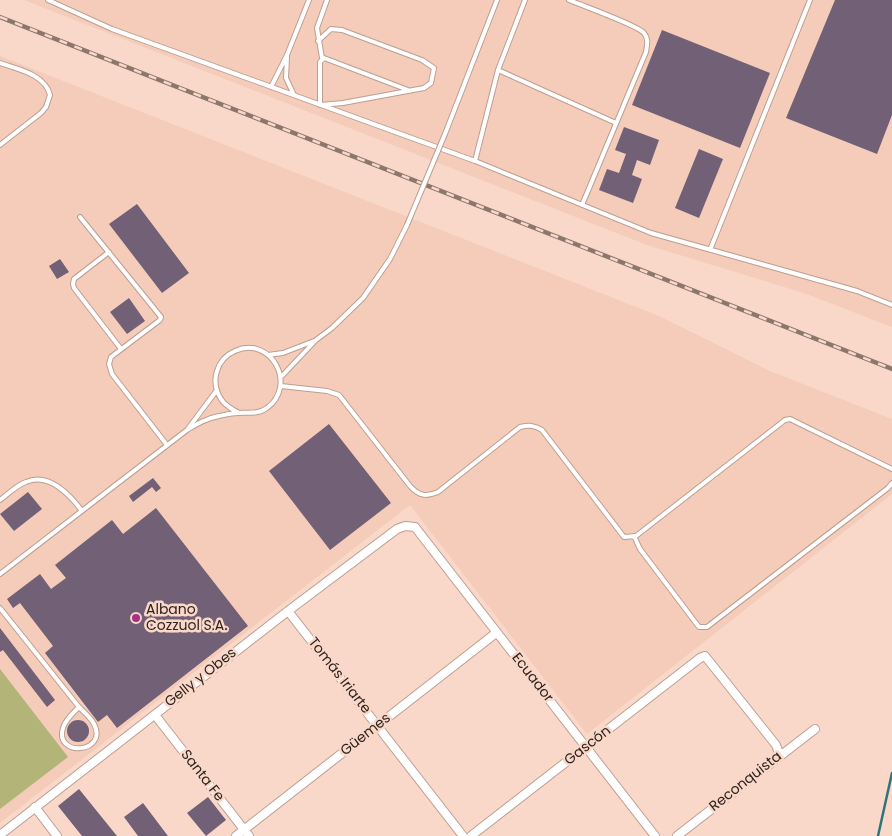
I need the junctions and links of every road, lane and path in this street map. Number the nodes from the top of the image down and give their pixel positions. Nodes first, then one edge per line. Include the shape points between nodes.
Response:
1 (48, 0) edge
2 (309, 0) edge
3 (327, 0) edge
4 (497, 0) edge
5 (525, 0) edge
6 (569, 0) edge
7 (810, 0) edge
8 (318, 40) junction
9 (287, 55) junction
10 (322, 58) junction
11 (0, 62) edge
12 (498, 70) junction
13 (271, 86) junction
14 (408, 90) junction
15 (294, 95) junction
16 (320, 105) junction
17 (616, 123) junction
18 (0, 145) edge
19 (474, 161) junction
20 (582, 205) junction
21 (80, 217) dead end
22 (710, 250) junction
23 (109, 252) junction
24 (892, 305) edge
25 (316, 340) junction
26 (121, 350) junction
27 (268, 355) junction
28 (281, 377) junction
29 (281, 386) junction
30 (216, 390) junction
31 (239, 413) junction
32 (187, 430) junction
33 (168, 445) junction
34 (892, 469) edge
35 (892, 483) edge
36 (0, 500) edge
37 (82, 511) junction
38 (405, 526) joint
39 (634, 536) junction
40 (0, 574) edge
41 (0, 608) edge
42 (288, 611) junction
43 (496, 633) junction
44 (79, 707) junction
45 (155, 715) junction
46 (378, 726) junction
47 (815, 729) dead end
48 (586, 747) junction
49 (780, 756) junction
50 (35, 807) junction
51 (246, 833) edge
52 (0, 835) edge
53 (57, 836) edge
54 (236, 836) edge
55 (464, 836) edge
56 (470, 836) edge
57 (656, 836) edge
58 (677, 836) edge

1 - 13 lane via 112,29
2 - 9 lane
3 - 8 lane via 317,28
4 - 25 lane, bridge via 445,134 390,260 363,298
5 - 12 lane
6 - 17 lane via 639,28 647,38 646,52
7 - 22 lane
8 - 10 lane
8 - 14 lane via 331,30 342,30 432,65 432,83 424,88
9 - 13 lane
9 - 15 lane via 286,78
10 - 14 lane
10 - 16 lane
11 - 18 lane via 36,77 45,84 50,95 41,113
12 - 17 lane
12 - 19 lane
13 - 15 lane
14 - 16 lane
15 - 16 lane
16 - 19 lane
17 - 20 lane
19 - 20 lane
20 - 22 lane via 651,233
21 - 23 lane
22 - 24 lane via 856,291
23 - 26 lane via 72,284
23 - 26 lane via 161,317
25 - 27 lane via 283,353
25 - 28 lane
26 - 33 lane via 111,357 112,374
27 - 28 lane
27 - 30 lane via 253,348 230,354 219,366
28 - 29 lane
29 - 31 lane via 266,409
29 - 39 lane via 339,395 410,486 421,495 438,492 520,427 535,426 542,430 624,537
30 - 31 lane via 221,400
30 - 32 lane
31 - 32 lane via 205,420
32 - 33 lane
33 - 37 lane
34 - 39 lane via 790,419 785,420
35 - 39 lane via 708,627 700,627 640,549
36 - 37 lane via 25,482 39,480 65,490
37 - 40 lane
38 - 42 street, Gelly y Obes
38 - 43 street, Ecuador via 415,527
41 - 44 lane
42 - 45 street, Gelly y Obes
42 - 46 street, Tomás Iriarte
43 - 46 street, Güemes
43 - 48 street, Ecuador
44 - 44 lane via 92,721 96,731 94,741 80,749 69,746 62,737 66,721
45 - 50 street, Gelly y Obes
45 - 51 street, Santa Fe
46 - 51 street, Güemes
46 - 55 street, Tomás Iriarte
47 - 49 street, Reconquista
48 - 49 street, Gascón via 705,656 776,745
48 - 56 street, Gascón
48 - 57 street, Ecuador
49 - 58 street, Reconquista
50 - 52 street, Gelly y Obes
50 - 53 street
51 - 54 street, Güemes

